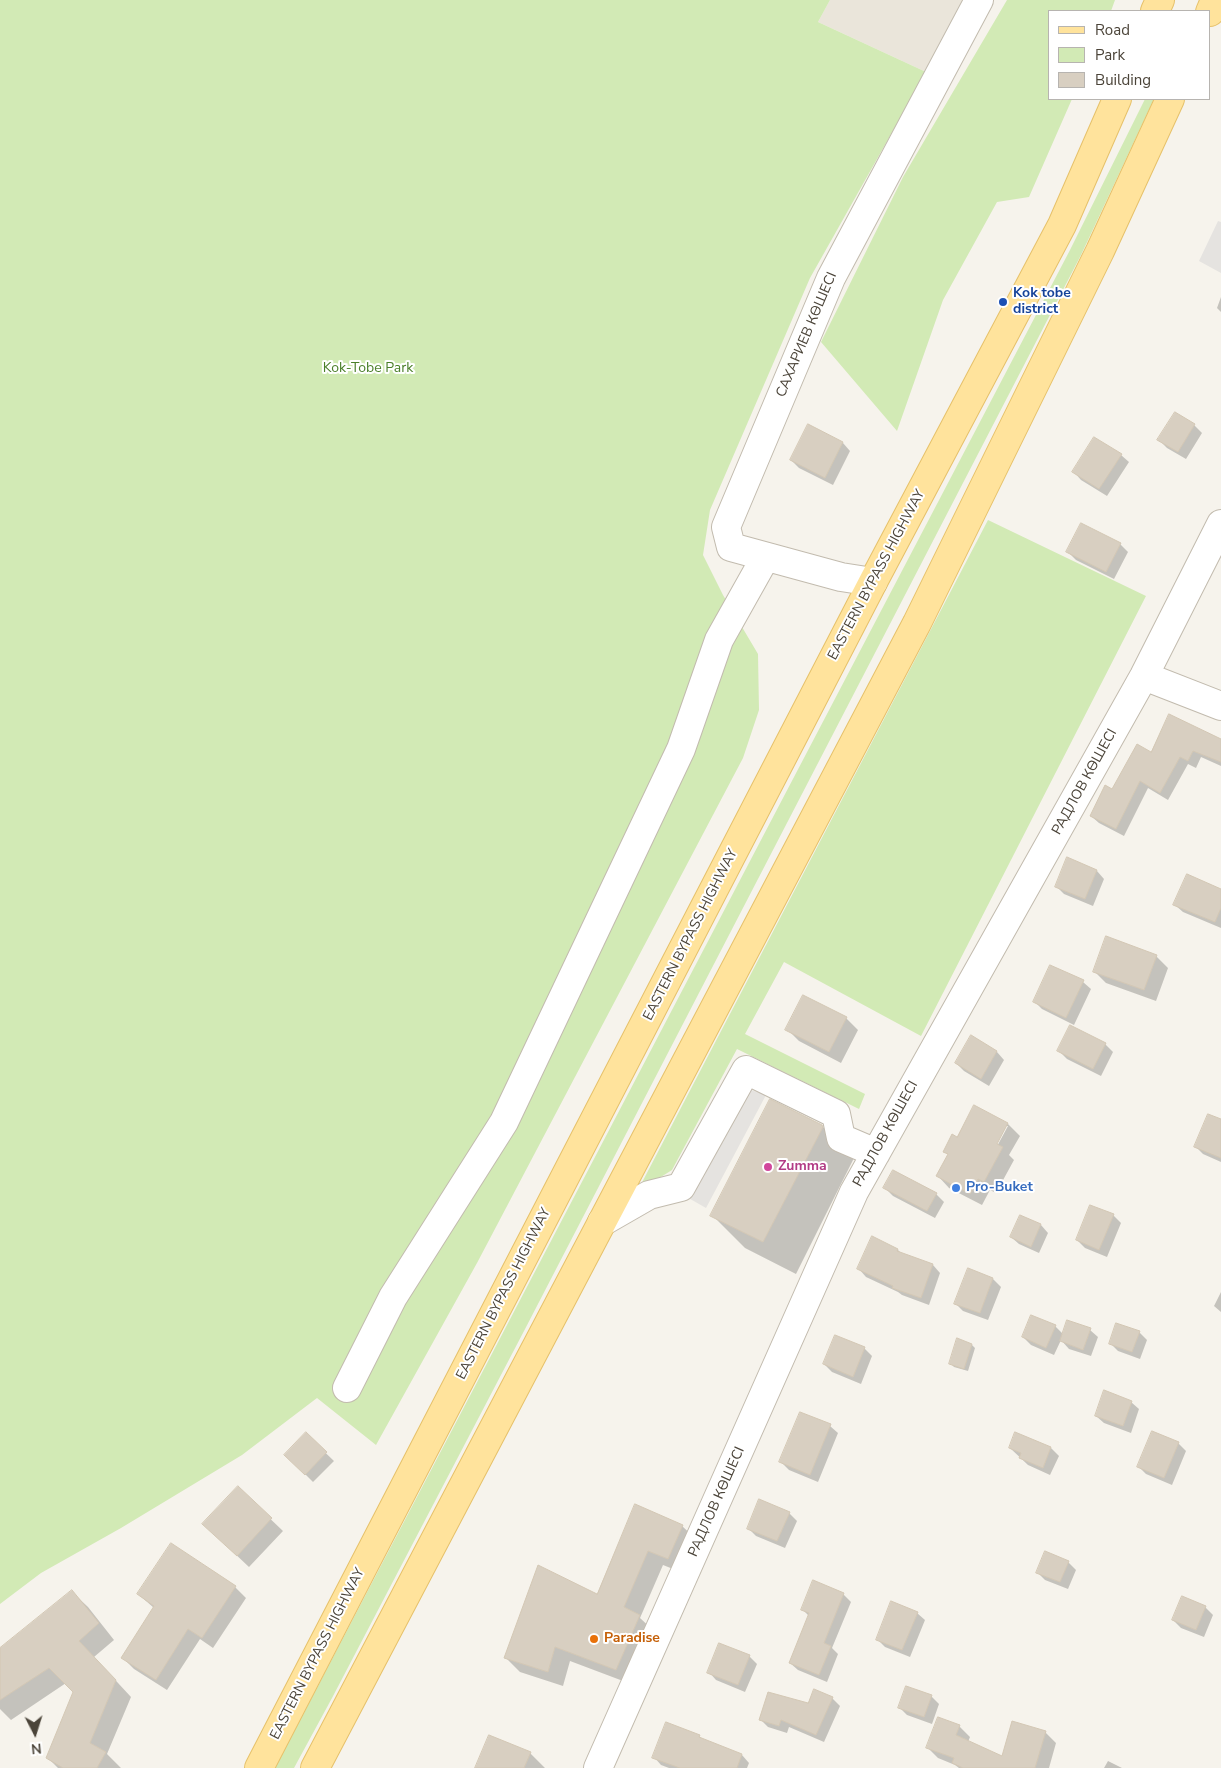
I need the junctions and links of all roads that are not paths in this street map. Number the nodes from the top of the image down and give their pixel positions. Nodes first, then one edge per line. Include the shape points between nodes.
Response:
1 (978, 0) edge
2 (1117, 100) edge
3 (1170, 100) edge
4 (1221, 524) edge
5 (765, 558) junction
6 (873, 582) junction
7 (1144, 676) junction
8 (1221, 706) edge
9 (876, 1153) junction
10 (602, 1222) junction
11 (347, 1388) dead end
12 (259, 1768) edge
13 (315, 1768) edge
14 (598, 1768) edge

1 - 5 street, САХАРИЕВ КӨШЕСІ via 831,278 726,526 731,547
2 - 6 main road, EASTERN BYPASS HIGHWAY via 1062,226
3 - 10 main road via 1100,251 917,623
4 - 7 street, РАДЛОВ КӨШЕСІ
5 - 6 street, САХАРИЕВ КӨШЕСІ via 841,578
5 - 11 street via 719,640 681,749 504,1122 393,1297
6 - 12 main road, EASTERN BYPASS HIGHWAY
7 - 8 street
7 - 9 street, РАДЛОВ КӨШЕСІ
9 - 10 street via 841,1138 836,1114 746,1070 681,1187 649,1195
9 - 14 street, РАДЛОВ КӨШЕСІ via 854,1192
10 - 13 main road

